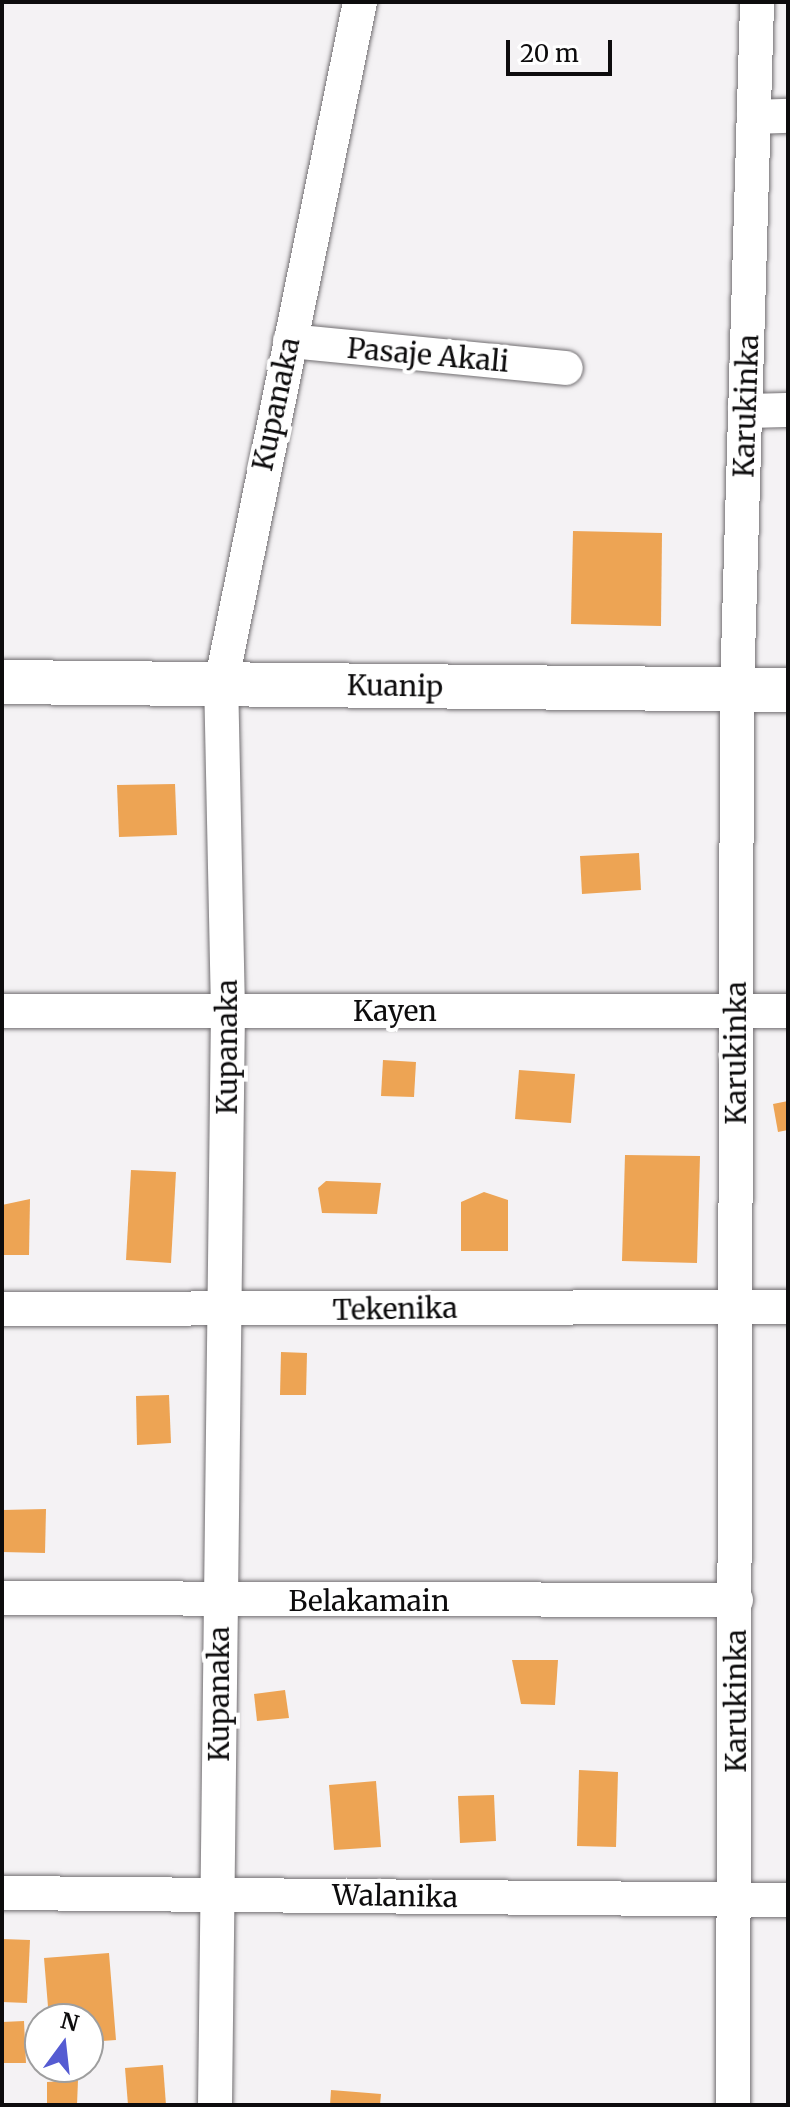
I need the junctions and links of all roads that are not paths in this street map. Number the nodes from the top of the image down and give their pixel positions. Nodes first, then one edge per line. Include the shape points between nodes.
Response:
1 (360, 2) edge
2 (757, 2) edge
3 (788, 116) edge
4 (754, 117) junction
5 (290, 341) junction
6 (566, 368) dead end
7 (788, 410) edge
8 (746, 411) junction
9 (2, 682) edge
10 (221, 684) junction
11 (737, 690) junction
12 (788, 690) edge
13 (737, 1010) junction
14 (2, 1011) edge
15 (228, 1011) junction
16 (788, 1011) edge
17 (736, 1306) junction
18 (788, 1307) edge
19 (2, 1309) edge
20 (224, 1311) junction
21 (2, 1598) edge
22 (736, 1600) junction
23 (219, 1601) junction
24 (2, 1893) edge
25 (219, 1894) junction
26 (736, 1899) junction
27 (788, 1900) edge
28 (215, 2105) edge
29 (733, 2105) edge

1 - 5 street, Kupanaka
2 - 4 street, Karukinka
3 - 4 street
4 - 8 street, Karukinka
5 - 6 street, Pasaje Akali
5 - 10 street, Kupanaka
7 - 8 street
8 - 11 street, Karukinka
9 - 10 main road, Kuanip
10 - 11 main road, Kuanip
10 - 15 street, Kupanaka
11 - 12 main road, Kuanip
11 - 13 street, Karukinka
13 - 15 street, Kayen
13 - 16 street, Kayen
13 - 17 street, Karukinka
14 - 15 street, Kayen
15 - 20 street, Kupanaka
17 - 18 street, Tekenika
17 - 20 street, Tekenika
17 - 22 street, Karukinka
19 - 20 street, Tekenika
20 - 23 street, Kupanaka
21 - 23 street, Belakamain
22 - 23 street, Belakamain
22 - 26 street, Karukinka
23 - 25 street, Kupanaka
24 - 25 street, Walanika
25 - 26 street, Walanika
25 - 28 street, Kupanaka
26 - 27 street, Walanika
26 - 29 street, Karukinka

